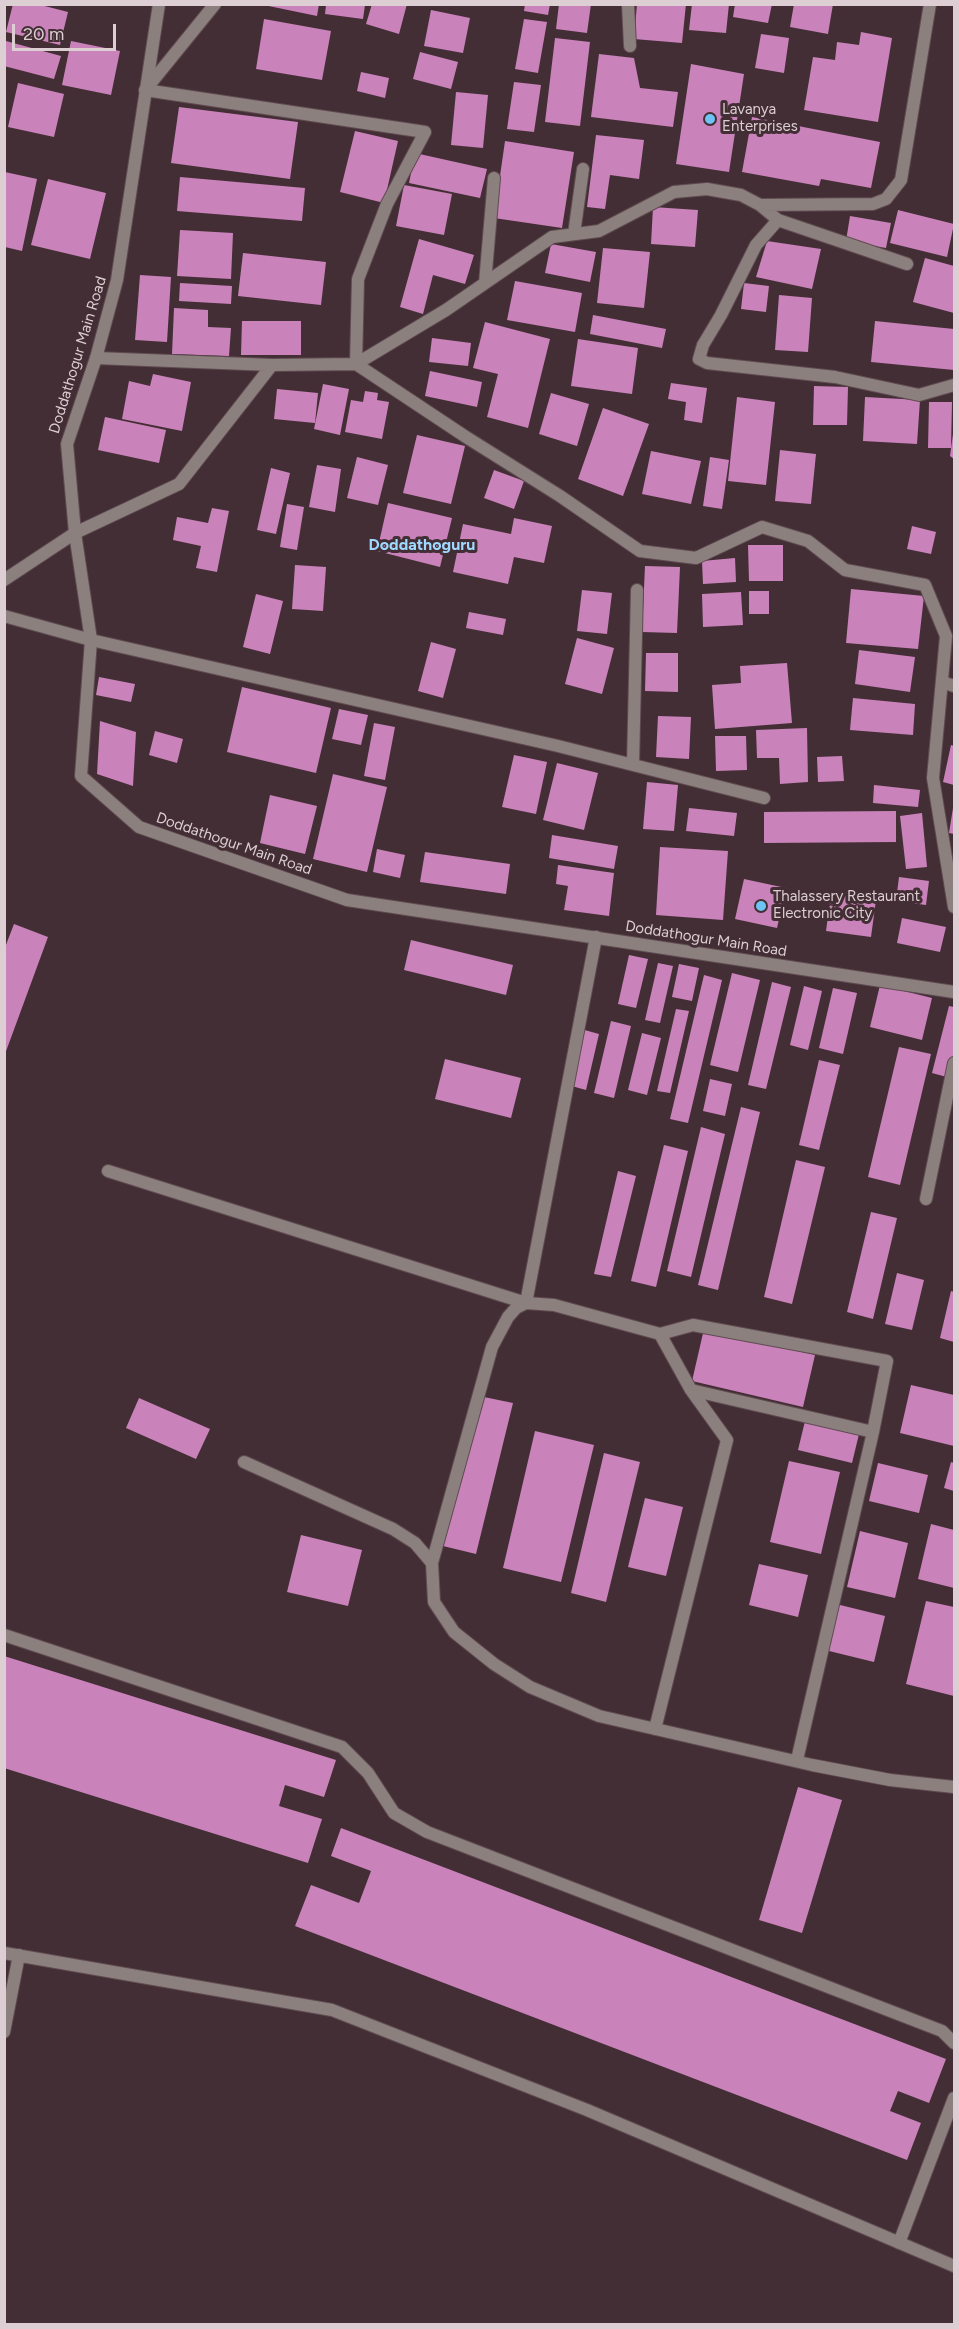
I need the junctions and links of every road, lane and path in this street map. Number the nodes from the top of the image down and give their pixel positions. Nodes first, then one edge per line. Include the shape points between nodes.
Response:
1 (159, 4) edge
2 (215, 4) edge
3 (628, 4) edge
4 (930, 4) edge
5 (630, 46) dead end
6 (145, 90) junction
7 (583, 169) dead end
8 (494, 178) dead end
9 (760, 205) junction
10 (777, 220) junction
11 (574, 234) junction
12 (907, 264) dead end
13 (485, 284) junction
14 (96, 358) junction
15 (356, 364) junction
16 (272, 365) junction
17 (954, 385) edge
18 (75, 533) junction
19 (4, 580) edge
20 (637, 590) dead end
21 (4, 616) edge
22 (91, 640) junction
23 (942, 682) junction
24 (954, 686) edge
25 (633, 765) junction
26 (764, 798) dead end
27 (954, 907) edge
28 (596, 937) junction
29 (954, 992) edge
30 (954, 1063) edge
31 (108, 1171) dead end
32 (926, 1199) dead end
33 (526, 1303) junction
34 (660, 1334) junction
35 (691, 1390) junction
36 (873, 1432) junction
37 (244, 1462) dead end
38 (432, 1563) junction
39 (4, 1635) edge
40 (655, 1729) junction
41 (796, 1760) junction
42 (954, 1787) edge
43 (4, 1953) edge
44 (19, 1955) junction
45 (4, 2032) edge
46 (954, 2043) edge
47 (954, 2098) edge
48 (899, 2243) junction
49 (954, 2266) edge

1 - 6 street, Doddathogur Main Road
2 - 6 street
3 - 5 street
4 - 9 street via 901,180 886,199 873,204
6 - 14 street, Doddathogur Main Road via 117,280
6 - 15 street via 425,132 387,204 358,279
7 - 11 street
8 - 13 street
9 - 10 street
9 - 11 street via 741,195 707,189 674,192 599,231
10 - 12 street
10 - 17 street via 756,245 699,359 718,365 835,377 919,394
11 - 13 street via 552,237
13 - 15 street
14 - 16 street
14 - 18 street, Doddathogur Main Road via 67,444
15 - 16 street
15 - 23 street via 640,551 696,558 762,527 808,541 845,570 925,585 946,636
16 - 18 street via 179,484
18 - 19 street
18 - 22 street, Doddathogur Main Road
20 - 25 street
21 - 22 street
22 - 25 street
22 - 28 street, Doddathogur Main Road via 81,776 139,827 347,900
23 - 24 street
23 - 27 street via 933,777
25 - 26 street
28 - 29 street, Doddathogur Main Road
28 - 33 street
30 - 32 street
31 - 33 street
33 - 34 street via 554,1305
33 - 38 street via 508,1317 492,1347
34 - 35 street
34 - 36 street via 693,1325 887,1361
35 - 36 street
35 - 40 street via 727,1440
36 - 41 street
37 - 38 street via 393,1529 415,1544
38 - 40 street via 434,1602 454,1632 494,1664 530,1687 599,1716
39 - 46 street via 342,1747 368,1773 394,1813 427,1832 942,2031
40 - 41 street
41 - 42 street via 890,1780
43 - 44 street
44 - 45 street
44 - 48 street via 333,2010 587,2110
47 - 48 street
48 - 49 street

